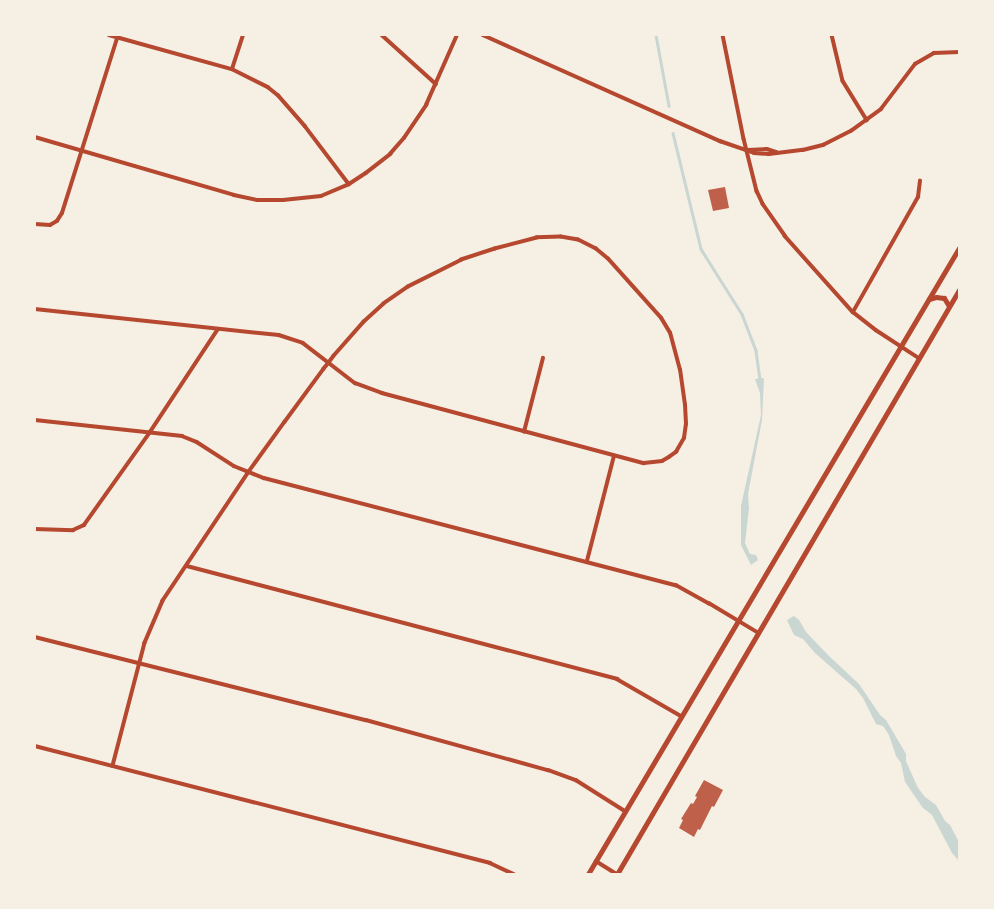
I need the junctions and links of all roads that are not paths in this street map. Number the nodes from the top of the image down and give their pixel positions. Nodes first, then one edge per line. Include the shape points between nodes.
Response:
1 (109, 35) edge
2 (243, 35) edge
3 (382, 35) edge
4 (457, 35) edge
5 (483, 35) edge
6 (723, 35) edge
7 (832, 35) edge
8 (118, 36) edge
9 (489, 37) edge
10 (959, 52) edge
11 (232, 69) junction
12 (436, 84) junction
13 (867, 120) junction
14 (35, 137) edge
15 (747, 150) junction
16 (82, 151) junction
17 (920, 181) dead end
18 (349, 184) junction
19 (35, 224) edge
20 (959, 248) edge
21 (959, 290) edge
22 (929, 299) junction
23 (949, 306) junction
24 (35, 309) edge
25 (853, 312) junction
26 (218, 329) junction
27 (900, 346) junction
28 (543, 358) dead end
29 (919, 358) junction
30 (329, 363) junction
31 (35, 420) edge
32 (150, 432) junction
33 (524, 432) junction
34 (614, 456) junction
35 (249, 472) junction
36 (35, 529) edge
37 (587, 561) junction
38 (187, 566) junction
39 (738, 620) junction
40 (759, 633) junction
41 (35, 637) edge
42 (140, 662) junction
43 (681, 716) junction
44 (35, 746) edge
45 (113, 766) junction
46 (625, 811) junction
47 (596, 861) junction
48 (514, 874) edge
49 (588, 874) edge
50 (617, 874) edge

1 - 8 street
2 - 11 street
3 - 12 street
4 - 12 street
5 - 9 street
6 - 15 street
7 - 13 street via 843,81
8 - 11 street
8 - 16 street
9 - 15 street via 720,141
10 - 13 street via 934,54 915,64 892,95
11 - 18 street via 254,79 278,95
12 - 18 street via 416,122 404,138 378,164
13 - 15 street via 823,145 769,154
14 - 16 street
15 - 25 street via 759,198 769,214 785,236
16 - 18 street via 213,190 257,200 310,198
16 - 19 street via 60,217 50,224
17 - 25 street via 918,197
20 - 22 main road
21 - 23 main road
22 - 23 main road via 944,298
22 - 27 main road
23 - 29 main road
24 - 26 street
25 - 27 street
26 - 30 street via 294,339
26 - 32 street
27 - 29 street
27 - 39 main road
28 - 33 street
29 - 40 main road
30 - 33 street via 356,383 382,393
30 - 34 street via 352,335 384,304 437,271 469,258 537,238 561,237 578,240 596,249 608,259 661,318 670,333 680,370 686,430 682,443 669,457 653,463
30 - 35 street
31 - 32 street
32 - 35 street via 175,435 197,442 222,459
32 - 36 street via 84,525 73,530
33 - 34 street
34 - 37 street
35 - 37 street
35 - 38 street
37 - 39 street via 676,585
38 - 42 street via 157,612
38 - 43 street via 617,679
39 - 40 street
39 - 43 main road
40 - 50 main road
41 - 42 street
42 - 45 street
42 - 46 street via 548,770 576,780
43 - 46 main road
44 - 45 street
45 - 48 street via 490,863
46 - 47 main road
47 - 49 main road
47 - 50 street

